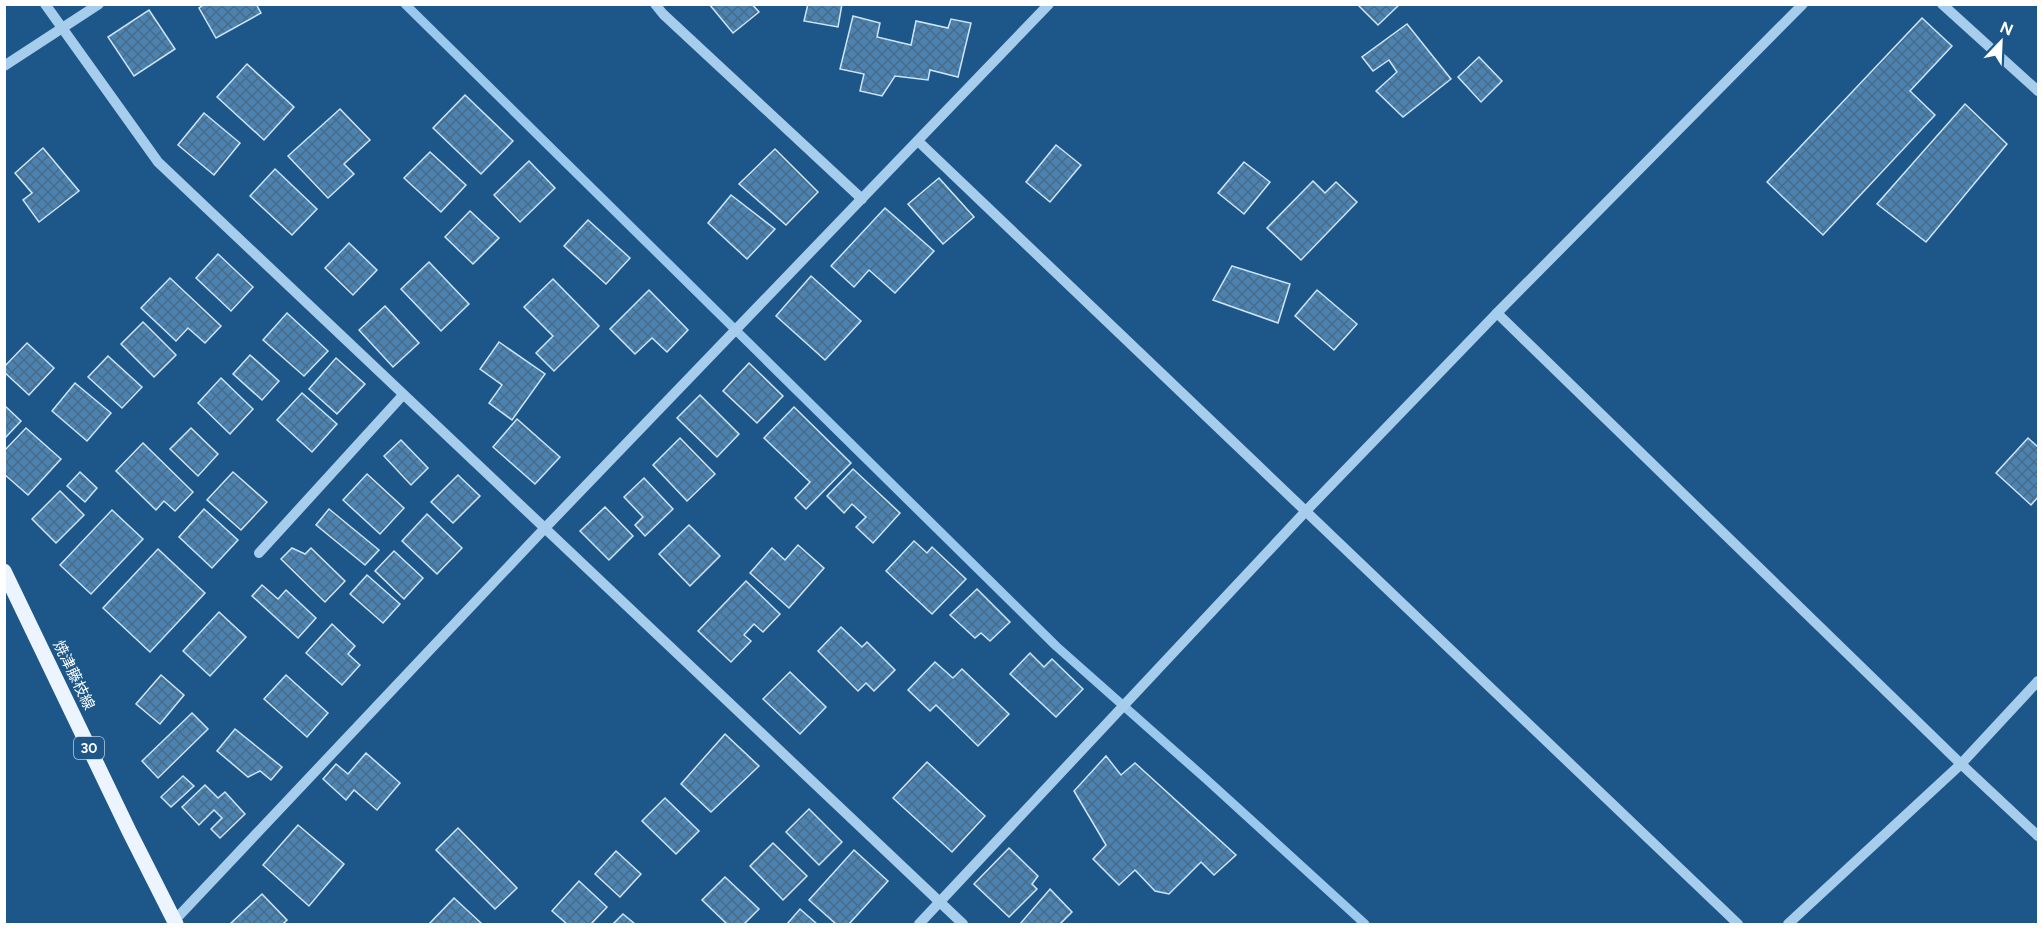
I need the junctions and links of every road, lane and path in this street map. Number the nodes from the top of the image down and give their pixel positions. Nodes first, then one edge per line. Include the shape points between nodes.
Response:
1 (45, 4) edge
2 (99, 4) edge
3 (655, 4) edge
4 (1049, 4) edge
5 (1803, 4) edge
6 (1942, 4) edge
7 (63, 28) junction
8 (4, 66) edge
9 (2038, 91) edge
10 (918, 141) junction
11 (862, 199) junction
12 (1497, 313) junction
13 (403, 395) junction
14 (1305, 512) junction
15 (544, 528) junction
16 (259, 554) dead end
17 (4, 571) edge
18 (2038, 681) edge
19 (1961, 764) junction
20 (2038, 836) edge
21 (940, 902) junction
22 (175, 923) edge
23 (919, 924) edge
24 (963, 924) edge
25 (1738, 924) edge
26 (1788, 924) edge

1 - 7 street
2 - 7 street
3 - 11 street
4 - 10 street
5 - 12 street
6 - 9 street
7 - 8 street
7 - 13 street via 158,162
10 - 11 street
10 - 14 street
11 - 15 street
12 - 14 street
12 - 19 street
13 - 15 street
13 - 16 street
14 - 21 street
14 - 25 street
15 - 21 street
15 - 22 street
17 - 22 main road, 焼津藤枝線 / 30
18 - 19 street
19 - 20 street
19 - 26 street
21 - 23 street
21 - 24 street

